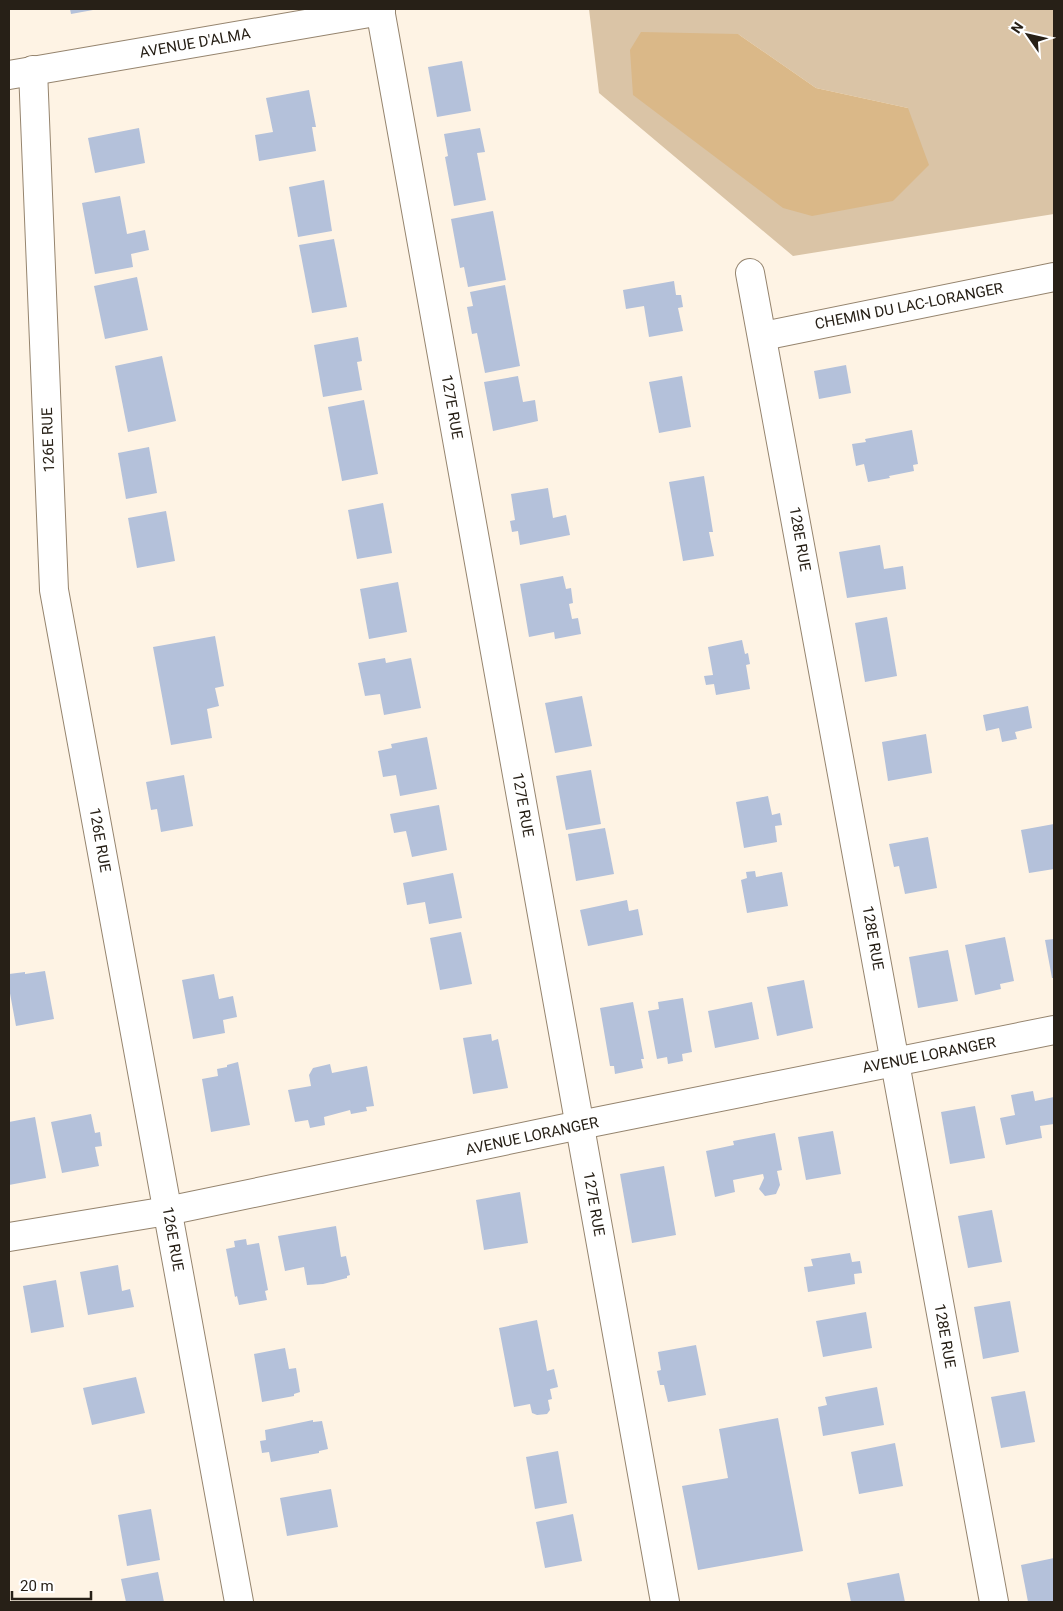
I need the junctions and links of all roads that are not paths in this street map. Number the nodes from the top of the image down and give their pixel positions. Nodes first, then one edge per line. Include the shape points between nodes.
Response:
1 (381, 10) edge
2 (21, 72) edge
3 (750, 273) dead end
4 (1054, 277) edge
5 (763, 336) junction
6 (1054, 1030) edge
7 (896, 1062) junction
8 (580, 1126) junction
9 (168, 1211) junction
10 (9, 1237) edge
11 (239, 1602) edge
12 (665, 1602) edge
13 (994, 1602) edge

1 - 2 street, AVENUE D'ALMA
1 - 8 street, 127E RUE
2 - 9 street, 126E RUE via 54,590
3 - 5 street, 128E RUE
4 - 5 street, CHEMIN DU LAC-LORANGER
5 - 7 street, 128E RUE
6 - 7 street, AVENUE LORANGER
7 - 8 street, AVENUE LORANGER
7 - 13 street, 128E RUE
8 - 9 street, AVENUE LORANGER
8 - 12 street, 127E RUE
9 - 10 street, AVENUE LORANGER
9 - 11 street, 126E RUE

